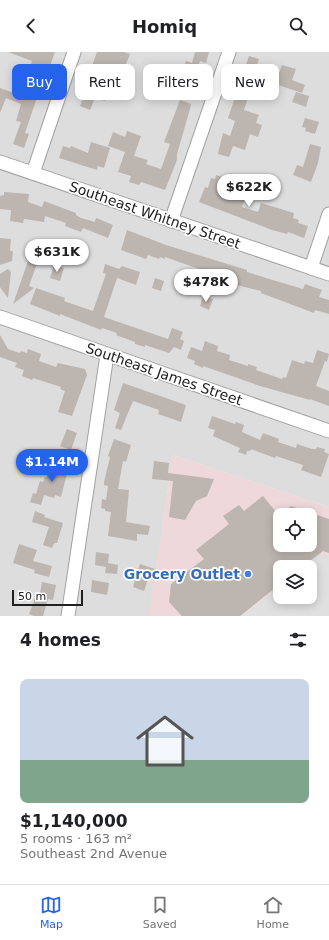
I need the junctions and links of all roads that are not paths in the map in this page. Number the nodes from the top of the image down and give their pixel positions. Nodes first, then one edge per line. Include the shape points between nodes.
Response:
1 (74, 52) edge
2 (229, 52) edge
3 (0, 162) edge
4 (33, 173) junction
5 (329, 214) edge
6 (171, 220) junction
7 (311, 268) junction
8 (329, 274) edge
9 (0, 317) edge
10 (107, 355) junction
11 (329, 431) edge
12 (68, 616) edge

1 - 4 street
2 - 6 street
3 - 4 street, Southeast Whitney Street
4 - 6 street, Southeast Whitney Street
5 - 7 street
6 - 7 street, Southeast Whitney Street
7 - 8 street, Southeast Whitney Street
9 - 10 street, Southeast James Street
10 - 11 street, Southeast James Street
10 - 12 street

